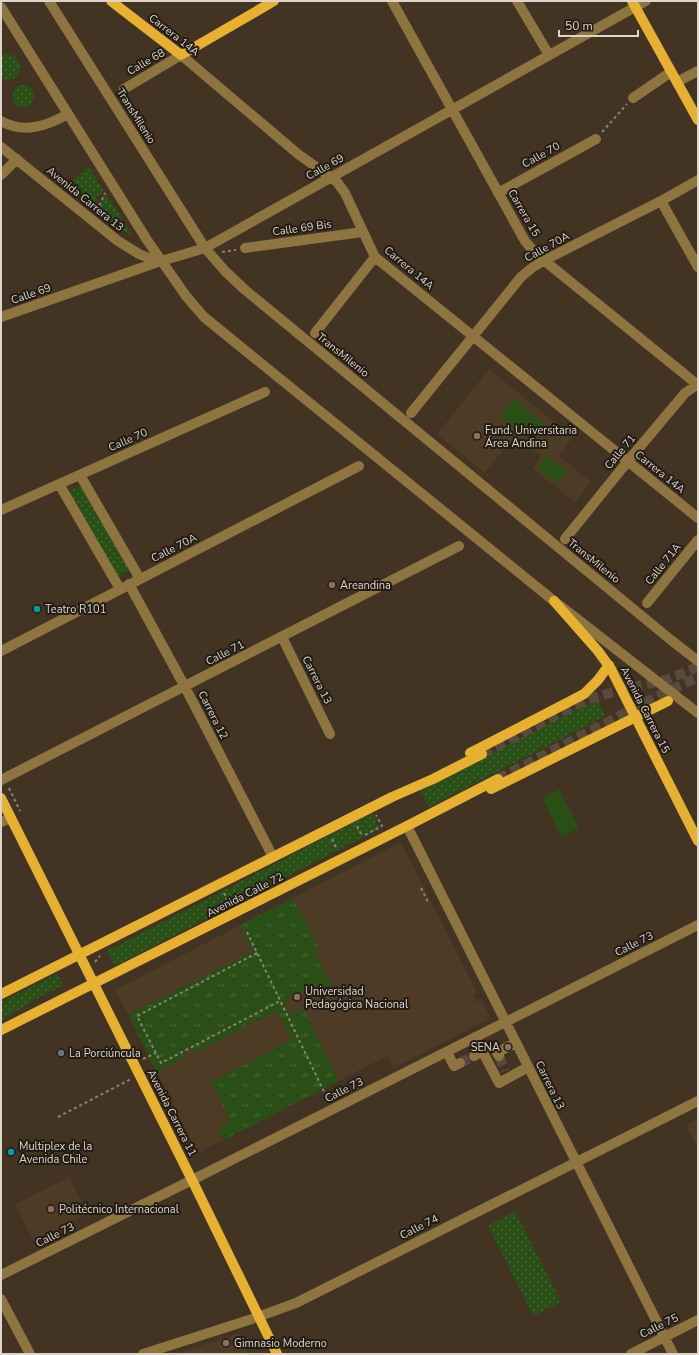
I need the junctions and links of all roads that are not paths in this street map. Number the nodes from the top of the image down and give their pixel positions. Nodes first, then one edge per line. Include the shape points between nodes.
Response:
1 (49, 1) edge
2 (111, 1) edge
3 (274, 1) edge
4 (392, 1) edge
5 (517, 1) edge
6 (646, 1) edge
7 (633, 4) edge
8 (1, 7) edge
9 (549, 55) junction
10 (181, 56) junction
11 (698, 71) edge
12 (671, 72) junction
13 (677, 82) junction
14 (124, 89) dead end
15 (633, 98) road end
16 (452, 109) junction
17 (68, 114) junction
18 (698, 120) edge
19 (1, 121) edge
20 (596, 139) road end
21 (1, 147) edge
22 (17, 159) junction
23 (1, 175) edge
24 (331, 177) junction
25 (698, 180) edge
26 (498, 193) junction
27 (661, 201) junction
28 (363, 232) junction
29 (205, 248) junction
30 (245, 248) road end
31 (376, 257) junction
32 (543, 261) junction
33 (159, 262) junction
34 (698, 267) edge
35 (1, 317) edge
36 (315, 333) dead end
37 (473, 336) junction
38 (698, 384) edge
39 (265, 392) dead end
40 (411, 414) dead end
41 (628, 461) junction
42 (359, 466) dead end
43 (80, 475) junction
44 (59, 484) junction
45 (1, 510) edge
46 (698, 518) edge
47 (565, 539) dead end
48 (698, 540) edge
49 (459, 546) dead end
50 (140, 579) junction
51 (124, 587) junction
52 (554, 601) junction
53 (647, 603) dead end
54 (282, 637) junction
55 (1, 651) edge
56 (698, 661) edge
57 (609, 665) junction
58 (185, 687) junction
59 (668, 701) dead end
60 (698, 713) edge
61 (636, 717) junction
62 (330, 734) dead end
63 (482, 754) tunnel mouth
64 (498, 779) tunnel mouth
65 (1, 780) edge
66 (392, 797) junction
67 (1, 798) edge
68 (11, 818) junction
69 (1, 822) edge
70 (407, 826) junction
71 (698, 841) edge
72 (273, 857) junction
73 (698, 924) edge
74 (79, 955) junction
75 (94, 984) junction
76 (1, 994) edge
77 (506, 1022) junction
78 (1, 1030) edge
79 (475, 1037) junction
80 (516, 1042) junction
81 (447, 1052) junction
82 (498, 1054) dead end
83 (460, 1064) dead end
84 (528, 1067) junction
85 (698, 1101) edge
86 (575, 1162) junction
87 (192, 1180) junction
88 (1, 1275) edge
89 (1, 1299) edge
90 (258, 1317) junction
91 (698, 1320) edge
92 (664, 1337) junction
93 (30, 1354) edge
94 (143, 1354) edge
95 (277, 1354) edge
96 (631, 1354) edge
97 (673, 1354) edge

1 - 29 street, TransMilenio
2 - 10 main road, Carrera 14A
3 - 10 main road
4 - 16 street, Carrera 15
5 - 9 street
6 - 7 street, Calle 69
7 - 9 street, Calle 69
7 - 12 main road
8 - 17 street
9 - 16 street, Calle 69
10 - 14 street, Calle 68
10 - 24 street, Carrera 14A via 298,154
11 - 13 street
12 - 13 main road
12 - 15 street
13 - 18 main road
16 - 24 street, Calle 69
16 - 26 street, Carrera 15
17 - 19 street via 43,126 18,126
17 - 33 street
20 - 26 street, Calle 70
21 - 22 street, Avenida Carrera 13
22 - 23 street
22 - 33 street, Avenida Carrera 13 via 127,248
24 - 28 street, Carrera 14A via 345,193
24 - 29 street, Calle 69
25 - 27 street, Calle 70A
26 - 32 street, Carrera 15 via 525,241
27 - 32 street, Calle 70A
27 - 34 street
28 - 30 street, Calle 69 Bis
28 - 31 street, Carrera 14A
29 - 33 street, Calle 69
29 - 56 street, TransMilenio via 225,272 244,289
31 - 36 street
31 - 37 street, Carrera 14A
32 - 37 street, Calle 70A via 521,277
32 - 38 street, Carrera 15
33 - 35 street, Calle 69
33 - 52 street via 216,327
37 - 40 street, Calle 70A
37 - 41 street, Carrera 14A
38 - 41 street, Calle 71 via 686,393
39 - 43 street, Calle 70
41 - 46 street, Carrera 14A
41 - 47 street, Calle 71
42 - 50 street, Calle 70A
43 - 44 street, Calle 70
43 - 50 street
44 - 45 street, Calle 70
44 - 51 street, Carrera 12
48 - 53 street, Calle 71A
49 - 54 street, Calle 71
50 - 51 street, Calle 70A
51 - 55 street, Calle 70A
51 - 58 street, Carrera 12
52 - 57 main road, Avenida Carrera 15
52 - 60 street
54 - 58 street, Calle 71
54 - 62 street, Carrera 13
57 - 61 main road, Avenida Carrera 15
57 - 66 main road via 596,682 578,697 427,775
58 - 65 street, Calle 71
58 - 72 street, Carrera 12
59 - 61 main road
61 - 70 main road via 449,810
61 - 71 main road, Avenida Carrera 15
63 - 66 main road, Avenida Calle 72
64 - 70 main road, Avenida Calle 72
66 - 72 main road, Avenida Calle 72
67 - 68 main road, Avenida Carrera 11
68 - 69 street
68 - 74 main road, Avenida Carrera 11
70 - 75 main road, Avenida Calle 72
70 - 77 street, Carrera 13
72 - 74 main road, Avenida Calle 72
73 - 77 street, Calle 73
74 - 75 main road, Avenida Carrera 11
74 - 76 main road, Avenida Calle 72
75 - 78 main road, Avenida Calle 72
75 - 87 main road, Avenida Carrera 11
77 - 79 street, Calle 73
77 - 80 street, Carrera 13
79 - 81 street, Calle 73
79 - 84 street via 478,1054 499,1083 507,1075
80 - 82 street
80 - 84 street, Carrera 13
81 - 83 street via 454,1066
81 - 87 street, Calle 73
84 - 86 street, Carrera 13
85 - 86 street, Calle 74
86 - 90 street, Calle 74 via 296,1303
86 - 92 street, Carrera 13
87 - 88 street, Calle 73
87 - 90 main road, Avenida Carrera 11
89 - 93 street
90 - 94 street, Calle 74
90 - 95 main road, Avenida Carrera 11
91 - 92 street, Calle 75
92 - 96 street, Calle 75
92 - 97 street, Carrera 13

